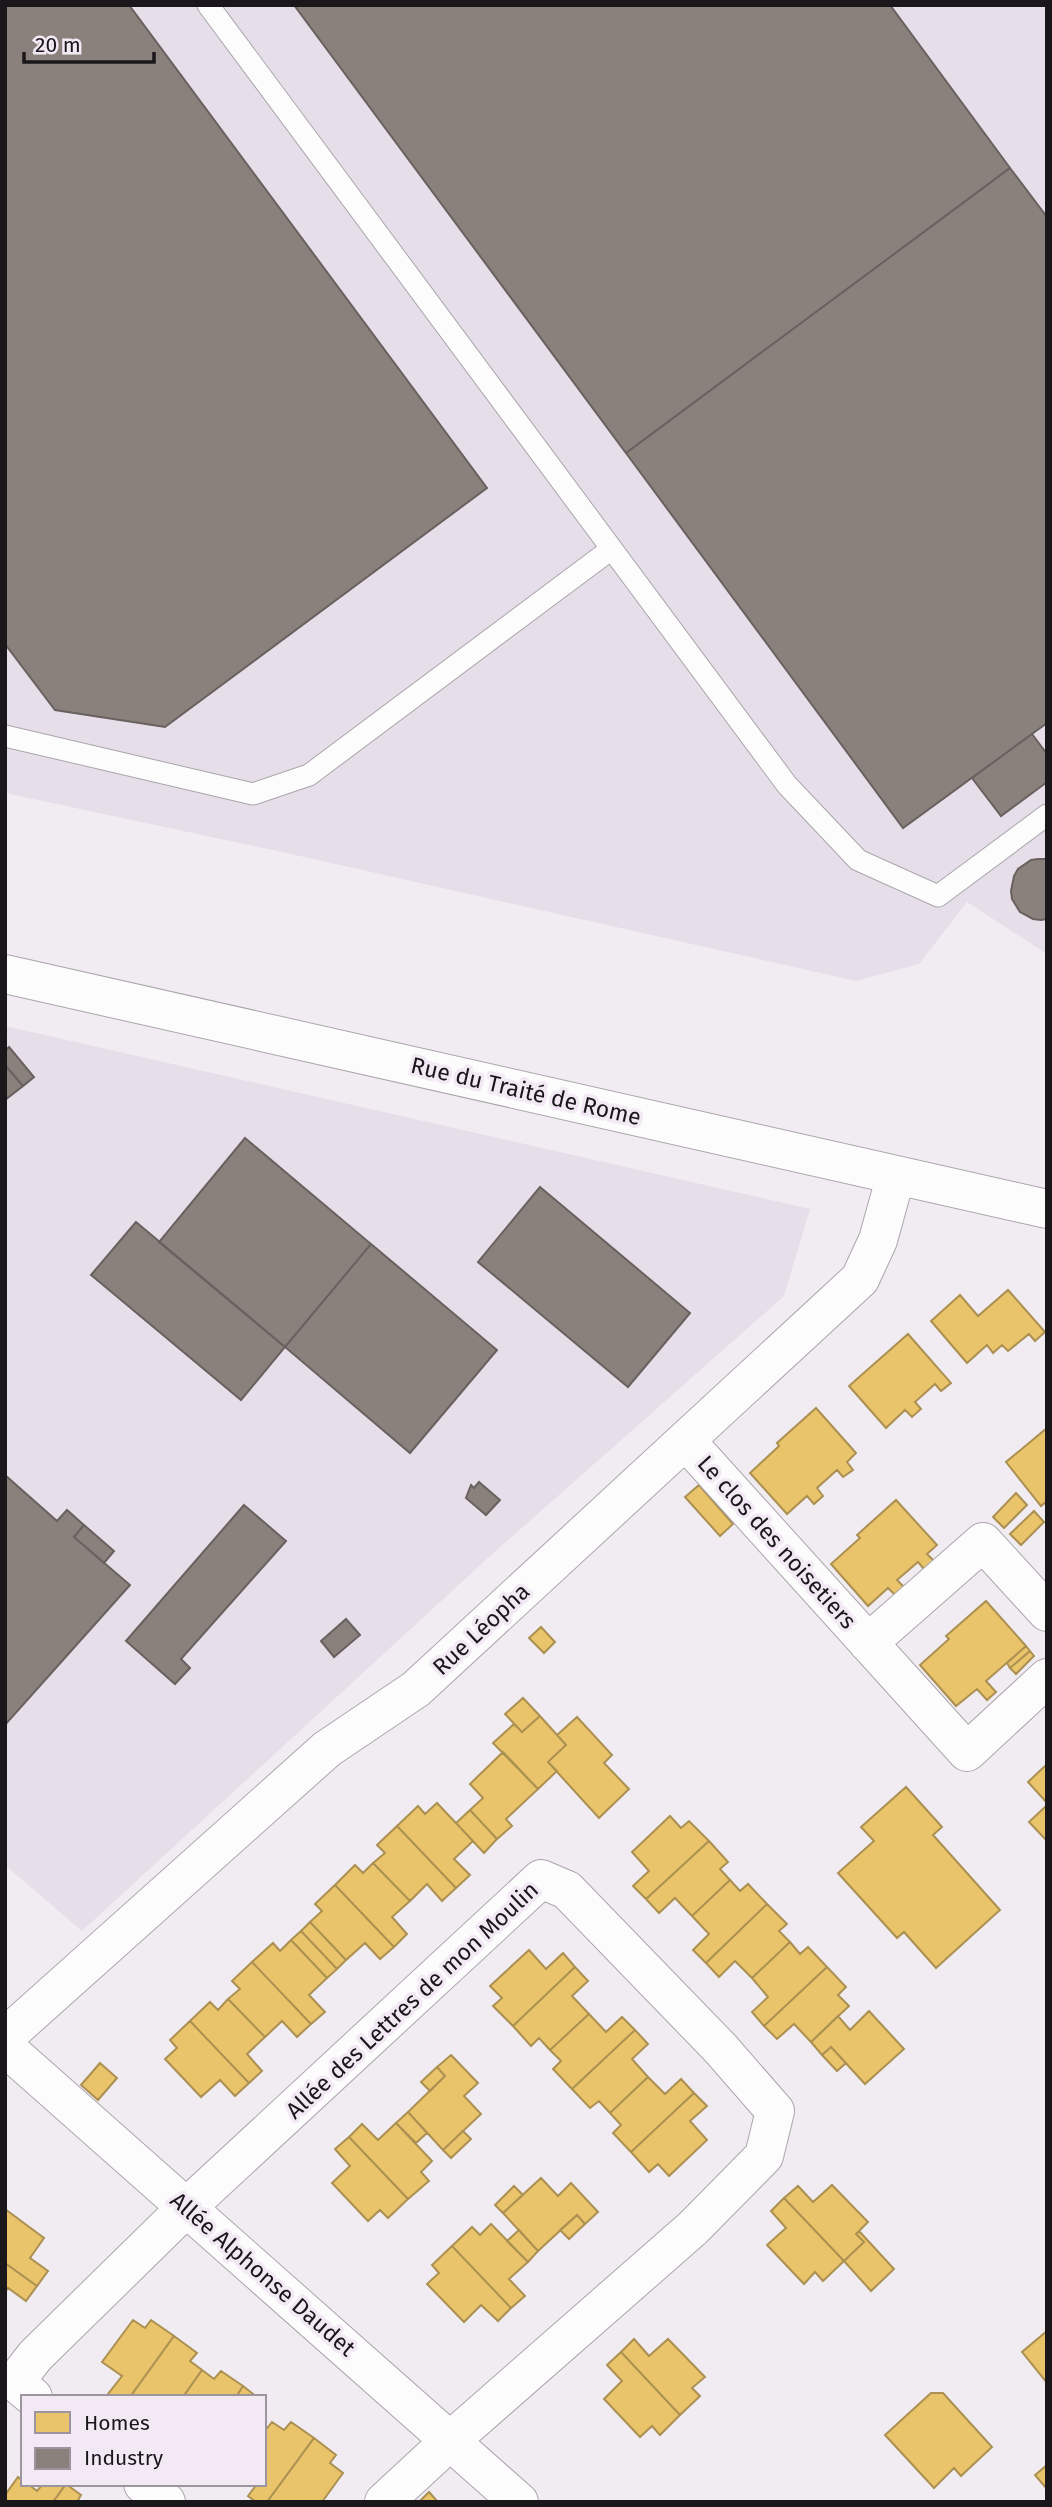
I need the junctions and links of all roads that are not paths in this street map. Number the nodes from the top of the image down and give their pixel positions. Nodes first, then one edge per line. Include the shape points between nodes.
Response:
1 (208, 5) edge
2 (611, 550) junction
3 (5, 736) edge
4 (1047, 815) edge
5 (5, 974) edge
6 (896, 1175) junction
7 (1047, 1209) edge
8 (685, 1441) junction
9 (1047, 1612) edge
10 (868, 1643) junction
11 (1047, 1678) edge
12 (5, 2038) edge
13 (5, 2047) edge
14 (187, 2207) junction
15 (31, 2395) edge
16 (451, 2440) junction
17 (146, 2486) edge
18 (166, 2502) edge
19 (384, 2502) edge
20 (519, 2502) edge

1 - 2 lane
2 - 3 lane via 309,775 253,794
2 - 4 lane via 787,786 858,860 938,896
5 - 6 street, Rue du Traité de Rome
6 - 7 street, Rue du Traité de Rome
6 - 8 street, Rue Léopha via 878,1240 860,1279
8 - 10 street, Le clos des noisetiers
8 - 12 street, Rue Léopha via 416,1689 327,1749
9 - 10 street, Le clos des noisetiers via 983,1542
10 - 11 street, Le clos des noisetiers via 967,1752
13 - 14 street, Allée Alphonse Daudet
14 - 15 street via 35,2356 15,2382
14 - 16 street, Allée Alphonse Daudet
14 - 16 street, Allée des Lettres de mon Moulin via 541,1879 567,1890 775,2111 764,2156 693,2228
16 - 19 street
16 - 20 street, Allée Alphonse Daudet
17 - 18 street

